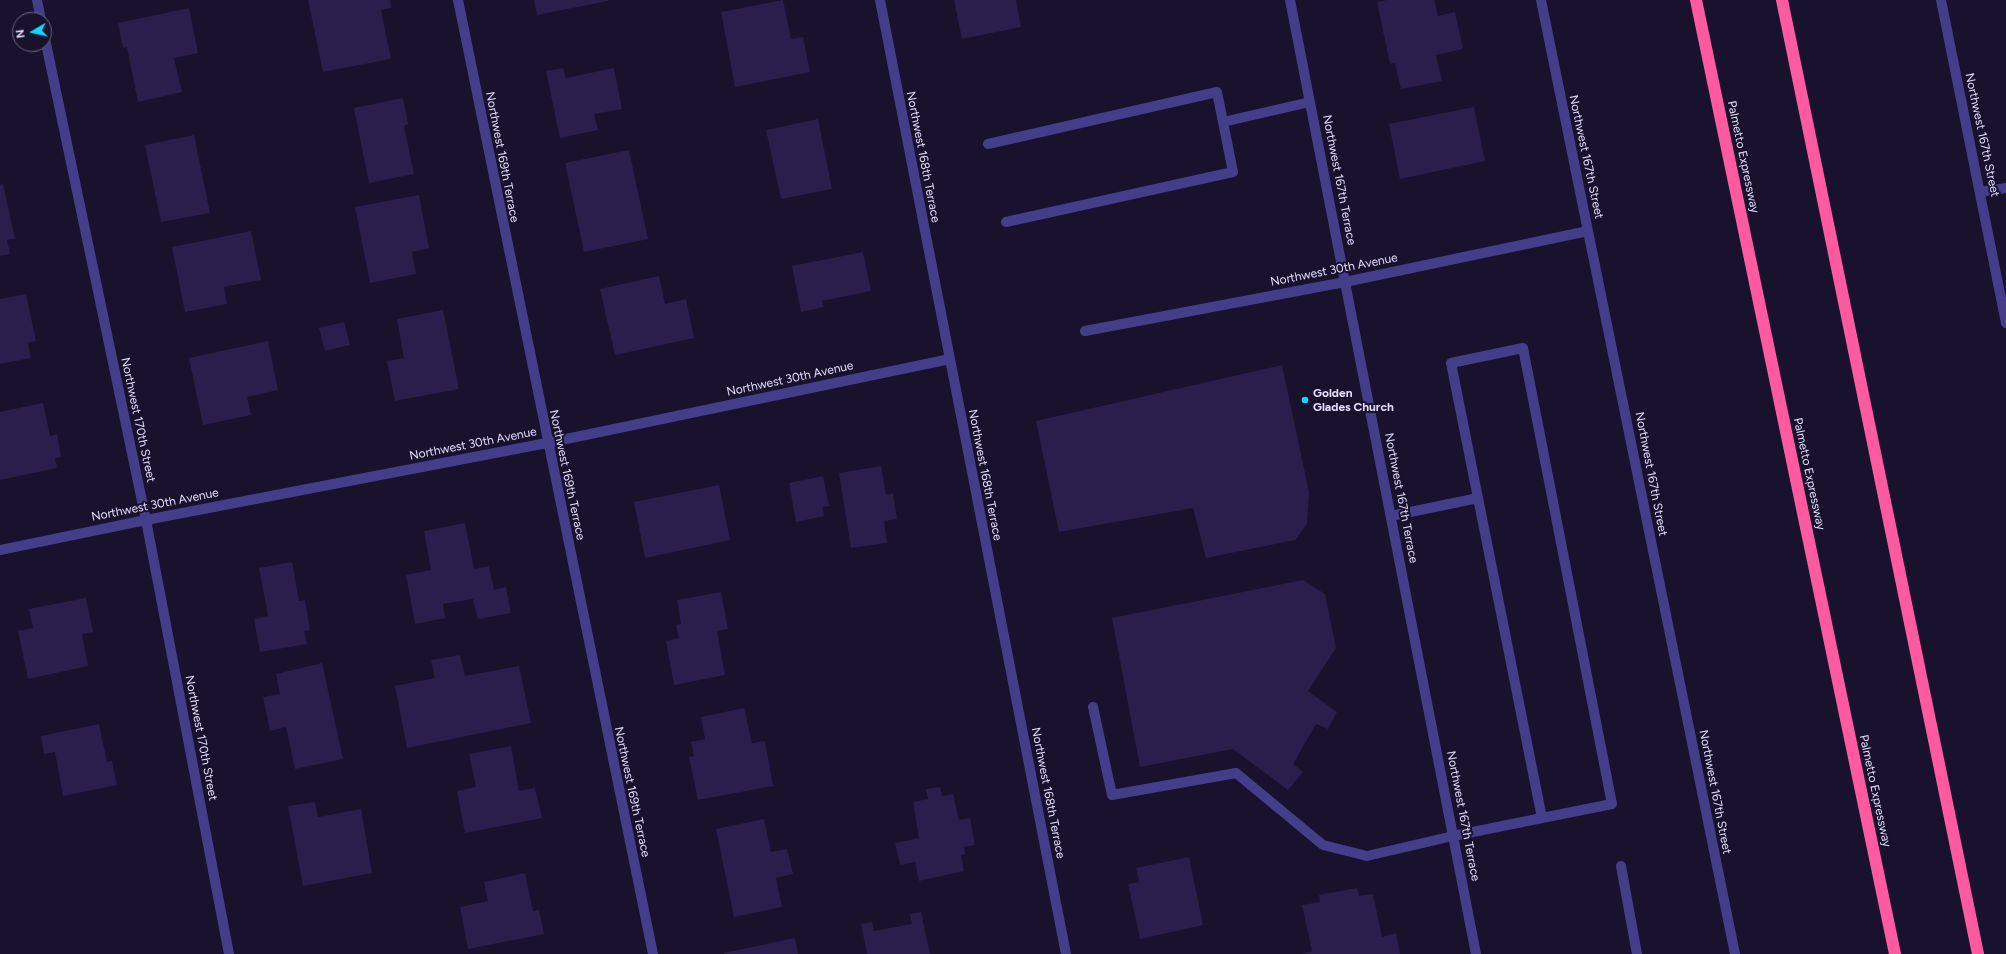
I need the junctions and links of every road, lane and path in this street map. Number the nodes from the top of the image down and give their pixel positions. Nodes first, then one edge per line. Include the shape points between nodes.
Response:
1 (37, 0) edge
2 (458, 0) edge
3 (880, 0) edge
4 (1290, 0) edge
5 (1541, 0) edge
6 (1696, 0) edge
7 (1782, 0) edge
8 (1941, 0) edge
9 (39, 12) edge
10 (48, 52) edge
11 (1310, 102) junction
12 (1223, 122) junction
13 (988, 144) dead end
14 (2006, 188) edge
15 (1980, 192) junction
16 (1006, 222) dead end
17 (1588, 231) junction
18 (1345, 282) junction
19 (2006, 323) edge
20 (1085, 331) dead end
21 (950, 359) junction
22 (547, 443) junction
23 (1478, 498) junction
24 (1391, 516) junction
25 (146, 520) junction
26 (0, 550) edge
27 (1093, 707) dead end
28 (1542, 818) junction
29 (1453, 836) junction
30 (1621, 866) dead end
31 (229, 954) edge
32 (653, 954) edge
33 (1066, 954) edge
34 (1476, 954) edge
35 (1637, 954) edge
36 (1735, 954) edge
37 (1895, 954) edge
38 (1978, 954) edge

1 - 9 street
2 - 22 street, Northwest 169th Terrace
3 - 21 street, Northwest 168th Terrace
4 - 11 street, Northwest 167th Terrace
5 - 17 street, Northwest 167th Street
6 - 37 highway, Palmetto Expressway
7 - 38 highway
8 - 15 street, Northwest 167th Street
10 - 25 street, Northwest 170th Street
11 - 12 street
11 - 18 street, Northwest 167th Terrace
12 - 13 street via 1217,92
12 - 16 street via 1233,172
14 - 15 street
15 - 19 street, Northwest 167th Street
17 - 18 street, Northwest 30th Avenue
17 - 36 street, Northwest 167th Street
18 - 20 street, Northwest 30th Avenue
18 - 24 street, Northwest 167th Terrace
21 - 22 street, Northwest 30th Avenue
21 - 33 street, Northwest 168th Terrace
22 - 25 street, Northwest 30th Avenue
22 - 32 street, Northwest 169th Terrace
23 - 24 street
23 - 28 street
23 - 28 street via 1451,363 1523,348 1612,804
24 - 29 street, Northwest 167th Terrace
25 - 26 street, Northwest 30th Avenue
25 - 31 street, Northwest 170th Street
27 - 29 street via 1112,795 1236,772 1323,845 1366,856
28 - 29 street
29 - 34 street, Northwest 167th Terrace
30 - 35 street

